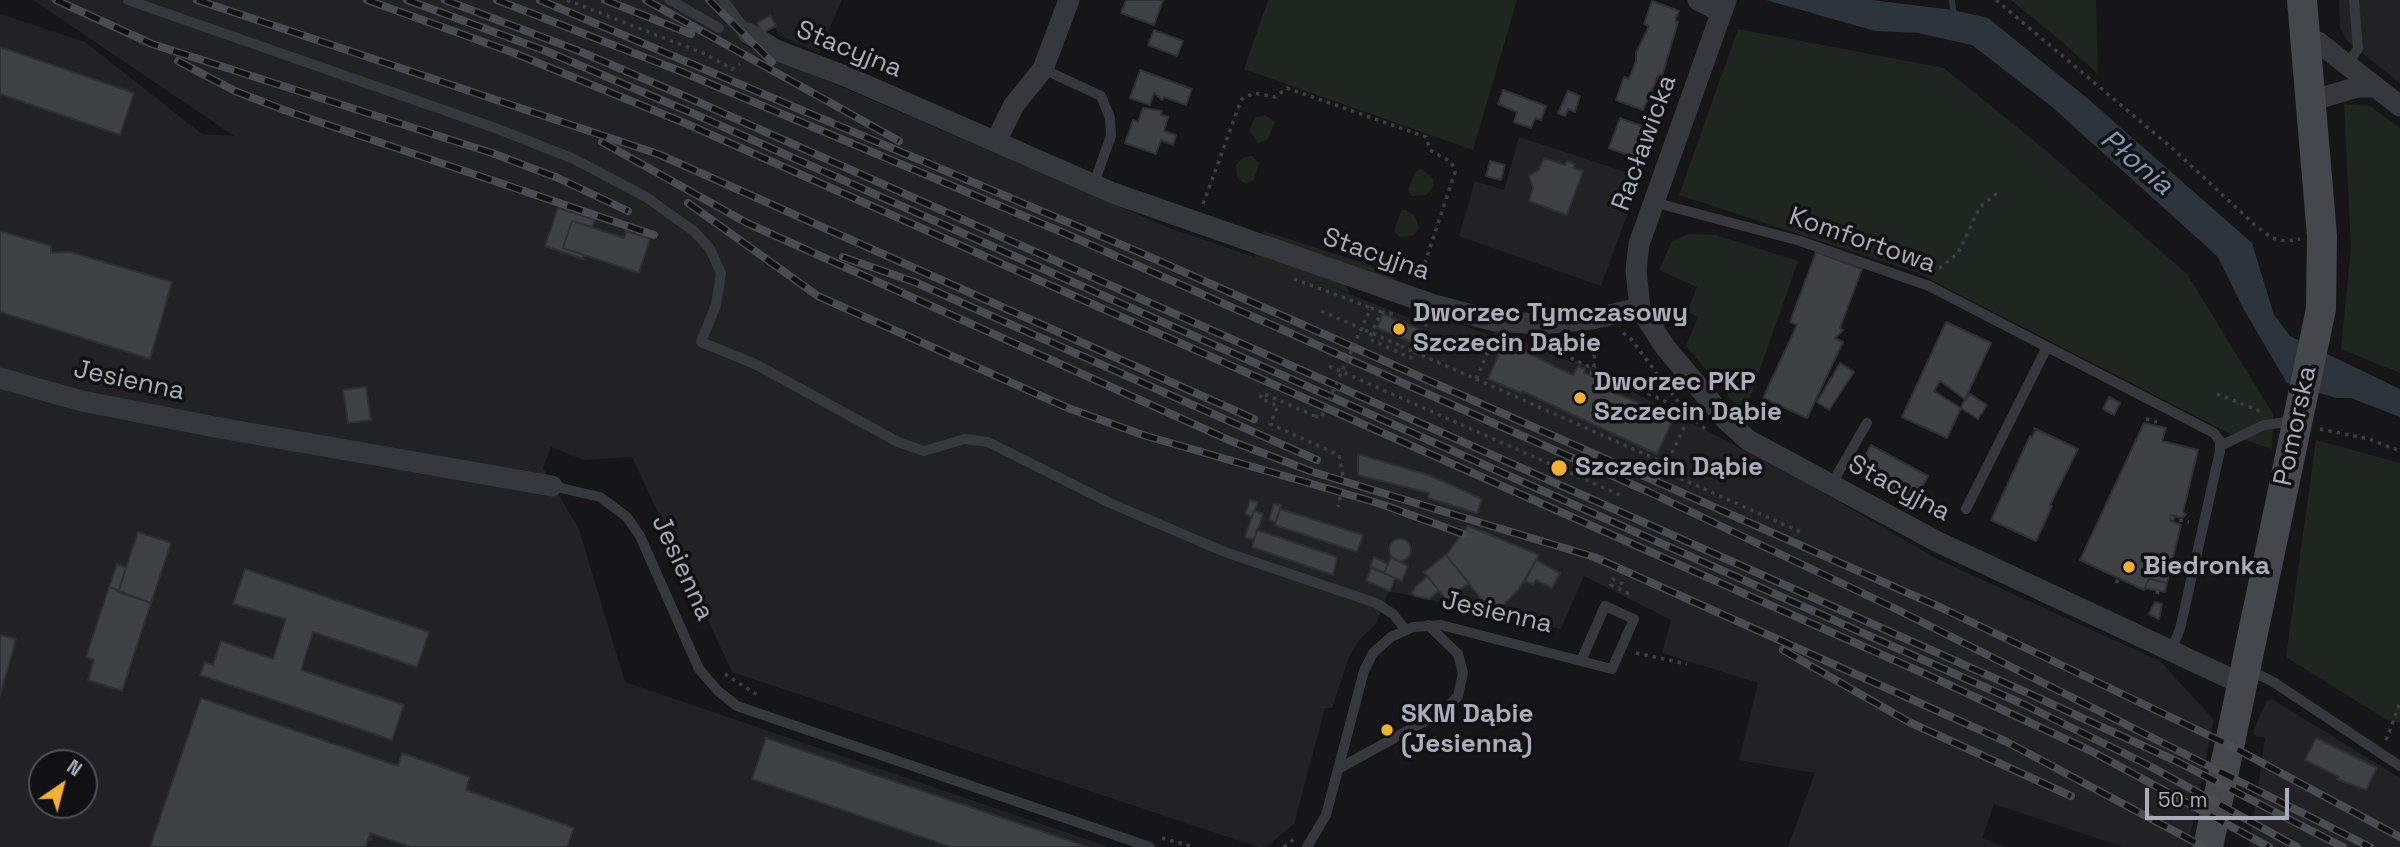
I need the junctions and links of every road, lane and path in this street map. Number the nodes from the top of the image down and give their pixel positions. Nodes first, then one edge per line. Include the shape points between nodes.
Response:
1 (128, 0) edge
2 (566, 0) edge
3 (670, 0) edge
4 (723, 0) edge
5 (1069, 0) edge
6 (1698, 0) edge
7 (1996, 0) edge
8 (2301, 0) edge
9 (2354, 0) edge
10 (1724, 6) edge
11 (719, 28) dead end
12 (748, 33) joint
13 (2305, 37) junction
14 (740, 64) dead end
15 (2346, 65) junction
16 (1043, 69) junction
17 (2375, 87) junction
18 (2310, 101) junction
19 (2400, 106) edge
20 (996, 141) junction
21 (1094, 183) junction
22 (1997, 193) dead end
23 (1653, 202) junction
24 (1213, 208) dead end
25 (2322, 236) junction
26 (1284, 276) dead end
27 (1409, 278) dead end
28 (1908, 279) junction
29 (1419, 281) junction
30 (1428, 297) junction
31 (1371, 308) junction
32 (1640, 308) junction
33 (1321, 311) dead end
34 (1594, 328) dead end
35 (1361, 329) junction
36 (1618, 331) dead end
37 (1496, 333) dead end
38 (1541, 338) dead end
39 (2047, 347) junction
40 (1414, 352) junction
41 (1329, 366) dead end
42 (1594, 367) junction
43 (1342, 372) junction
44 (1591, 375) dead end
45 (0, 378) edge
46 (1476, 379) junction
47 (2217, 394) dead end
48 (1684, 410) junction
49 (2299, 413) junction
50 (2268, 415) dead end
51 (1867, 423) dead end
52 (2220, 446) junction
53 (2400, 451) edge
54 (1667, 464) junction
55 (1831, 485) junction
56 (552, 486) joint
57 (1622, 496) dead end
58 (1338, 507) dead end
59 (1966, 509) dead end
60 (2171, 518) dead end
61 (2203, 525) junction
62 (1803, 533) dead end
63 (2119, 578) dead end
64 (2116, 583) dead end
65 (1623, 584) dead end
66 (2147, 584) dead end
67 (1625, 592) junction
68 (1631, 595) dead end
69 (2156, 598) dead end
70 (1622, 600) dead end
71 (1428, 625) junction
72 (1405, 629) junction
73 (2171, 651) junction
74 (1629, 652) dead end
75 (1581, 661) junction
76 (1688, 664) dead end
77 (722, 671) dead end
78 (2244, 676) junction
79 (765, 699) dead end
80 (2400, 703) edge
81 (2380, 752) junction
82 (2400, 766) edge
83 (1338, 769) junction
84 (1160, 837) dead end
85 (1150, 847) edge
86 (1194, 847) edge
87 (1307, 847) edge
88 (2208, 847) edge

1 - 72 lane via 498,129 574,159 646,197 695,232 710,249 721,273 716,305 701,342 757,365 898,442 924,451 965,439 988,442 1110,503 1225,552 1376,603
2 - 14 path via 732,69
3 - 11 lane
4 - 12 lane
5 - 16 street
6 - 10 street
7 - 25 path via 2272,238 2285,241
8 - 13 street, Pomorska
9 - 15 lane via 2358,48
10 - 23 street, Racławicka
12 - 20 street, Stacyjna via 776,50
13 - 15 street
13 - 18 street, Pomorska
15 - 17 street
16 - 20 street via 1014,105
16 - 21 lane via 1101,96 1111,136
17 - 18 street via 2358,87
17 - 19 street
18 - 25 street, Pomorska
20 - 21 street, Stacyjna
21 - 30 street, Stacyjna via 1205,227
22 - 28 path via 1980,207 1950,262
23 - 28 lane, Komfortowa via 1800,242
23 - 32 street, Racławicka via 1637,258
24 - 29 path via 1203,204 1239,106 1248,95 1275,97 1287,88 1426,137 1430,150 1451,162 1455,172
25 - 49 street, Pomorska via 2323,284
26 - 31 path
27 - 29 path
28 - 39 lane, Komfortowa
29 - 30 path
30 - 32 street, Stacyjna via 1495,321 1540,324
30 - 40 path
31 - 35 path, bridge
31 - 40 path via 1381,313 1369,339 1411,358
32 - 55 street, Stacyjna via 1665,347 1727,421 1748,440
33 - 35 path
34 - 42 path
35 - 40 path, bridge
35 - 43 path, bridge
36 - 48 path via 1631,339
37 - 46 path
38 - 42 path via 1534,339
39 - 52 lane, Komfortowa via 2214,433
39 - 59 lane
40 - 46 path
41 - 43 path
42 - 44 path
42 - 48 path
43 - 57 path
43 - 58 path, bridge via 1321,418 1262,393 1260,398 1278,406 1269,424 1339,455 1345,481
45 - 56 street, Jesienna via 108,406
46 - 54 path
47 - 50 path
48 - 54 path via 1689,416
49 - 52 lane
49 - 53 path
49 - 78 street, Pomorska
51 - 55 lane
52 - 61 lane
54 - 62 path via 1664,471
55 - 73 street, Stacyjna via 1936,541
56 - 85 lane, Jesienna via 600,497 627,517 640,536 696,663 714,687 737,706
60 - 61 path
61 - 73 lane
63 - 64 path
65 - 67 path via 1613,579 1611,585
66 - 69 path via 2159,586
67 - 68 path
67 - 70 path
71 - 72 lane, Jesienna
71 - 75 lane, Jesienna
71 - 83 lane via 1454,648 1461,662 1463,681 1456,699 1441,712
72 - 83 lane, Jesienna via 1384,642 1367,663
73 - 78 street, Stacyjna
74 - 76 path
75 - 75 lane, Jesienna via 1605,606 1634,619 1612,669
77 - 79 path
78 - 81 lane via 2275,683
78 - 88 street, Pomorska
80 - 81 path
81 - 82 lane
83 - 87 lane, Jesienna via 1325,820
84 - 86 path

